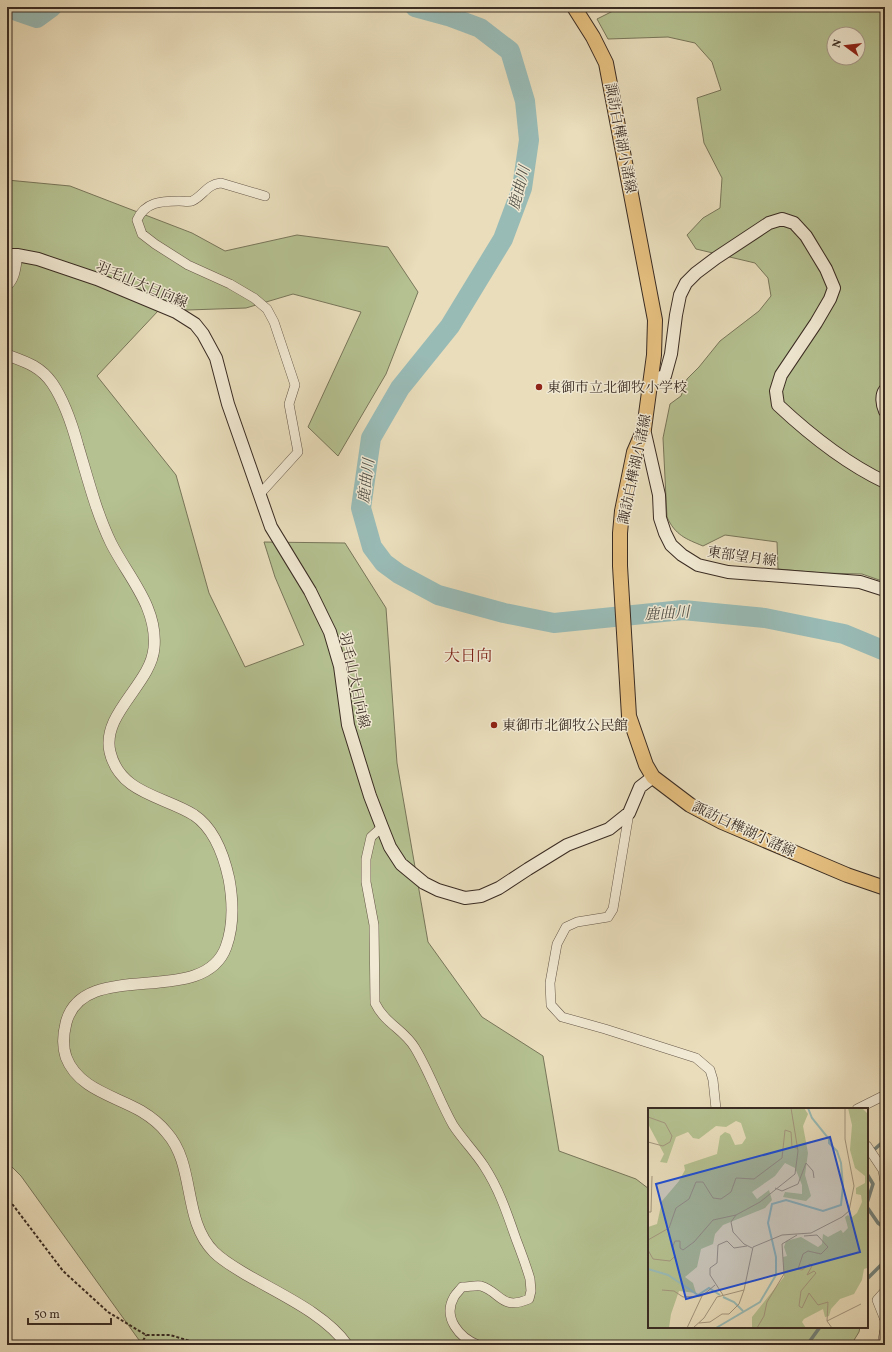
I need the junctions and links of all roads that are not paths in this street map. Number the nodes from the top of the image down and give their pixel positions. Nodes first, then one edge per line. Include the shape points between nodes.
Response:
1 (574, 7) edge
2 (265, 196) dead end
3 (12, 255) edge
4 (7, 285) edge
5 (7, 355) edge
6 (651, 380) junction
7 (885, 390) edge
8 (885, 410) edge
9 (644, 430) junction
10 (885, 482) edge
11 (259, 496) junction
12 (885, 590) edge
13 (653, 777) junction
14 (629, 813) junction
15 (382, 827) junction
16 (885, 888) edge
17 (885, 1095) edge
18 (716, 1108) edge
19 (859, 1108) edge
20 (868, 1148) edge
21 (885, 1182) edge
22 (885, 1291) edge
23 (885, 1320) edge
24 (885, 1329) edge
25 (347, 1345) edge
26 (478, 1345) edge
27 (882, 1345) edge

1 - 6 main road, 諏訪白樺湖小諸線 via 606,63 610,80 655,320
2 - 11 street via 214,184 191,201 166,201 148,206 140,212 137,220 142,234 155,244 188,265 254,298 267,309 274,322 295,385 289,404 298,452
3 - 4 street via 15,271
3 - 11 main road, 羽毛山大日向線 via 38,259 97,280 176,312 195,324 216,358 228,404
5 - 25 street via 40,369 59,394 70,418 98,513 118,557 141,592 151,615 154,653 115,722 108,743 111,756 117,769 135,787 195,816 204,825 216,840 225,861 232,902 231,930 227,945 222,957 213,967 186,979 113,987 91,993 68,1014 63,1036 66,1058 81,1080 146,1113 172,1138 184,1168 197,1224 202,1237 213,1251 244,1273 314,1314 338,1333
6 - 9 main road, 諏訪白樺湖小諸線
6 - 10 main road via 665,376 680,295 686,283 716,258 769,224 782,219 794,223 806,236 826,268 834,288 816,323 781,375 776,391 778,405 833,450 868,474
7 - 8 main road
9 - 12 main road, 東部望月線 via 659,495 660,518 672,545 682,555 698,565 728,572 860,582
9 - 13 main road, 諏訪白樺湖小諸線 via 634,452 622,511 620,566 629,716 646,765
11 - 15 main road, 羽毛山大日向線 via 271,528 310,591 330,632 340,666 348,725
13 - 14 main road, 羽毛山大日向線 via 640,787
13 - 16 main road, 諏訪白樺湖小諸線 via 690,805 722,822 847,875
14 - 15 main road, 羽毛山大日向線 via 609,829 567,845 499,888 481,896 465,898 424,883 401,864 390,847
14 - 18 street via 613,909 608,917 577,922 566,927 557,944 550,983 551,1005 562,1017 696,1058 710,1070
15 - 26 street via 371,837 366,859 366,882 374,925 375,1003 380,1013 406,1036 414,1047 430,1074 446,1112 496,1187 530,1279 529,1299 522,1302 501,1300 481,1286 462,1287 454,1297 450,1308 456,1330
17 - 19 street
20 - 21 street via 883,1170
22 - 23 street via 877,1300
24 - 27 street

